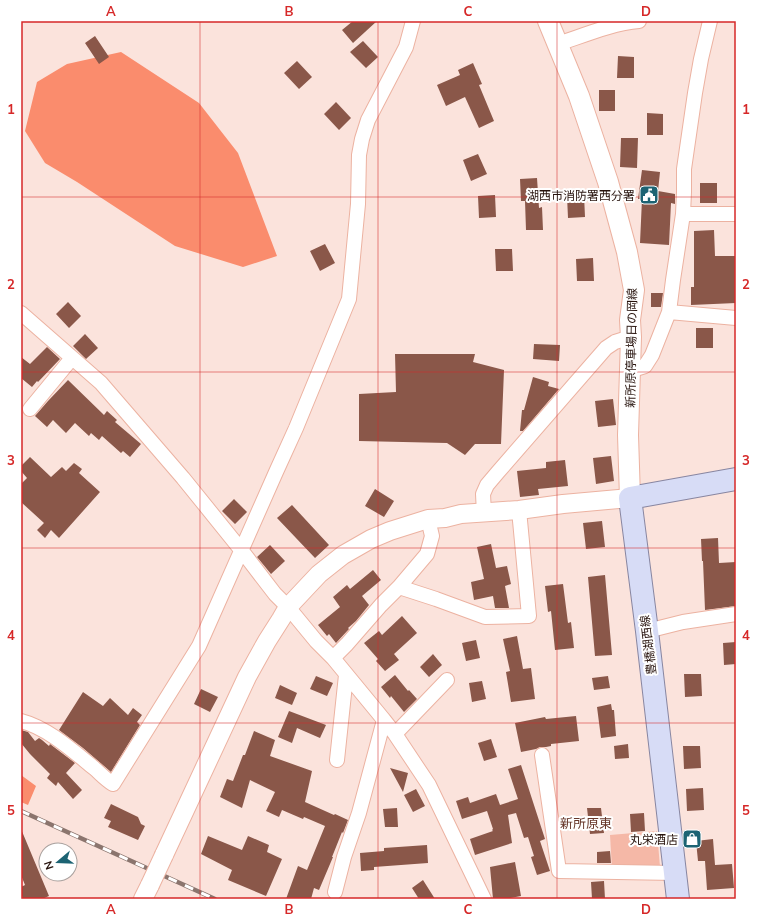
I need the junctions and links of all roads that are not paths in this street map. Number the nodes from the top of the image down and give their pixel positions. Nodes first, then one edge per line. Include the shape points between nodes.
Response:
1 (413, 21) edge
2 (548, 21) edge
3 (639, 21) edge
4 (710, 21) edge
5 (558, 44) junction
6 (683, 214) junction
7 (736, 214) edge
8 (670, 312) junction
9 (21, 313) edge
10 (736, 318) edge
11 (631, 337) junction
12 (72, 358) junction
13 (629, 371) junction
14 (30, 409) dead end
15 (736, 479) edge
16 (630, 498) junction
17 (519, 510) junction
18 (484, 513) junction
19 (428, 519) junction
20 (242, 551) junction
21 (398, 587) junction
22 (288, 607) junction
23 (736, 614) edge
24 (647, 631) junction
25 (333, 658) junction
26 (346, 675) junction
27 (447, 680) dead end
28 (384, 720) junction
29 (21, 721) edge
30 (395, 734) junction
31 (542, 755) dead end
32 (336, 760) dead end
33 (674, 873) junction
34 (146, 892) edge
35 (335, 892) dead end
36 (484, 899) edge
37 (678, 899) edge

1 - 20 street via 406,47 368,120 362,140 349,299
2 - 5 main road, 新所原停車場日の岡線
3 - 5 street via 628,22
4 - 6 street via 695,93 684,169
5 - 11 main road, 新所原停車場日の岡線 via 579,96 608,182 627,252 634,290 630,320
6 - 7 street
6 - 8 street
8 - 10 street
8 - 13 street via 645,366
9 - 12 street
11 - 13 main road, 新所原停車場日の岡線
11 - 18 street via 606,348 487,485 483,494
12 - 14 street
12 - 20 street via 100,383 153,442
13 - 16 main road, 新所原停車場日の岡線
15 - 16 main road
16 - 17 street
16 - 24 main road, 豊橋湖西線
17 - 18 street
17 - 21 street via 529,616 485,617
18 - 19 street
19 - 21 street via 432,536 427,554
19 - 22 street via 371,539 343,555 319,574
20 - 22 street
20 - 29 street via 199,646 113,784 68,747 30,723
21 - 25 street
22 - 25 street
22 - 34 street, bridge via 247,677
23 - 24 street via 683,622
24 - 33 main road, 豊橋湖西線
25 - 26 street
26 - 28 street
26 - 32 street
27 - 30 street
28 - 30 street
28 - 35 street
30 - 36 street via 429,785
31 - 33 street via 559,872
33 - 37 main road, 豊橋湖西線

